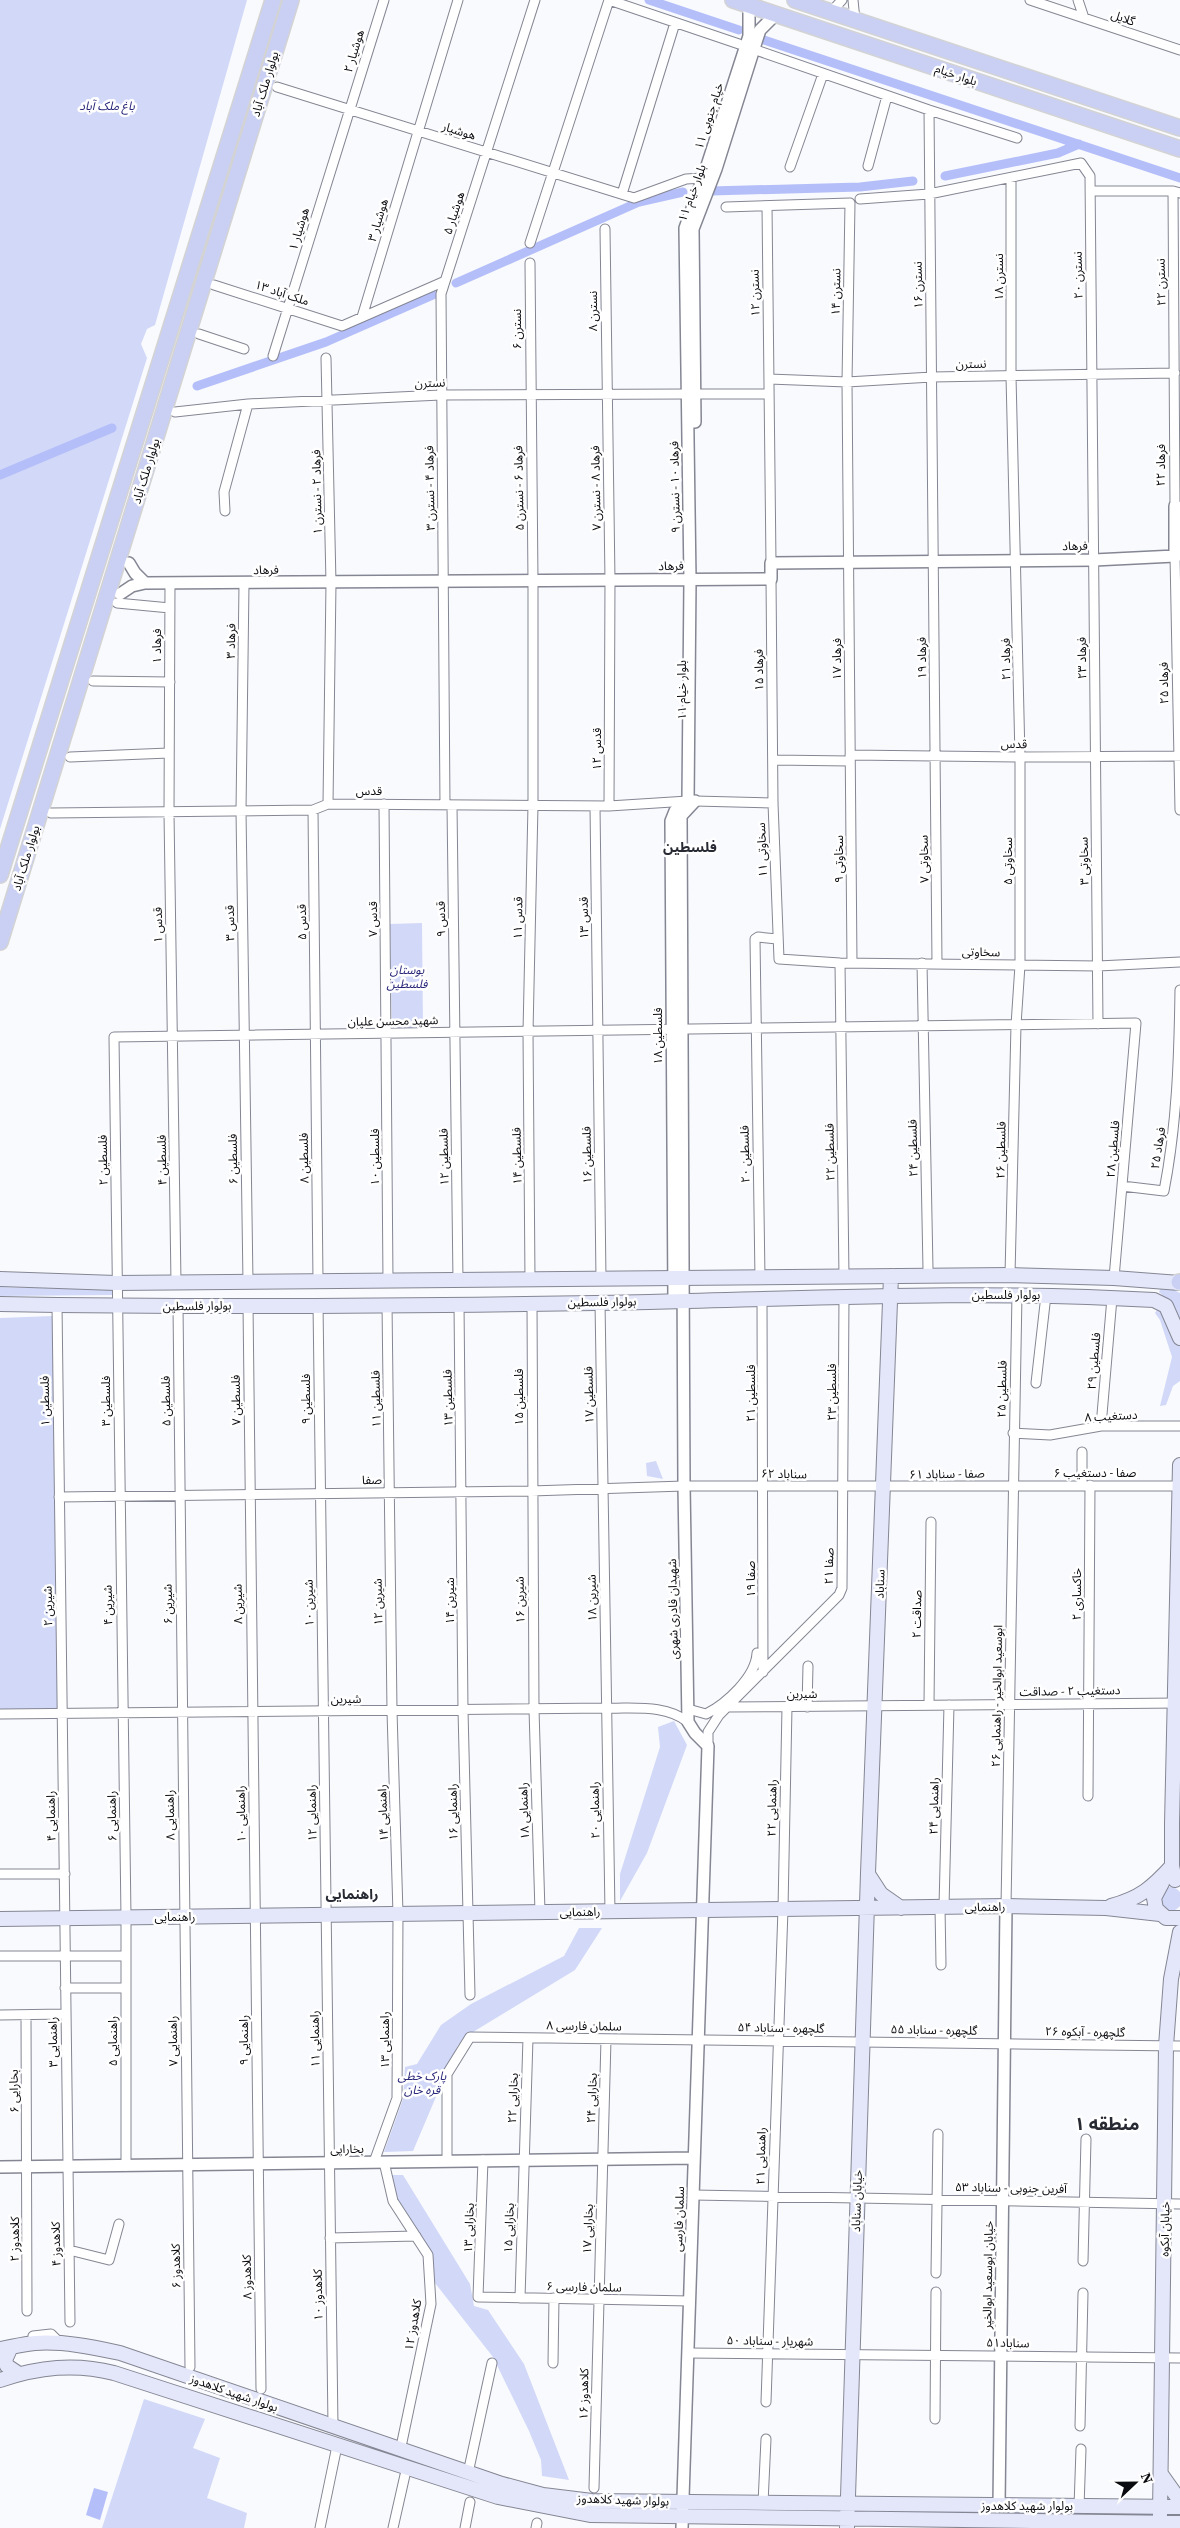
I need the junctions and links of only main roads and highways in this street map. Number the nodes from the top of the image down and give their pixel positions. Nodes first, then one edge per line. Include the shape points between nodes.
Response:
1 (273, 0) edge
2 (291, 0) edge
3 (733, 0) edge
4 (795, 0) edge
5 (1180, 128) edge
6 (1180, 150) edge
7 (0, 875) edge
8 (0, 942) edge
9 (891, 1276) junction
10 (0, 1279) edge
11 (388, 1281) junction
12 (1180, 1282) edge
13 (891, 1295) junction
14 (0, 1304) edge
15 (387, 1304) junction
16 (1180, 1338) edge
17 (1180, 1465) edge
18 (1179, 1528) edge
19 (1177, 1703) edge
20 (1177, 1760) edge
21 (1176, 1788) edge
22 (1172, 1824) junction
23 (1180, 1837) edge
24 (1172, 1866) junction
25 (868, 1873) junction
26 (1177, 1880) edge
27 (867, 1908) junction
28 (901, 1908) junction
29 (1106, 1908) junction
30 (1160, 1914) junction
31 (1180, 1918) edge
32 (0, 1919) edge
33 (1180, 1932) edge
34 (1180, 1965) edge
35 (1171, 1979) junction
36 (1173, 2046) edge
37 (5, 2348) edge
38 (19, 2374) junction
39 (0, 2380) edge
40 (1161, 2474) junction
41 (1180, 2501) edge
42 (848, 2503) junction
43 (1160, 2506) junction
44 (1180, 2507) edge
45 (683, 2515) edge
46 (763, 2523) edge
47 (847, 2523) edge
48 (1180, 2523) edge
49 (932, 2524) edge
50 (998, 2525) edge
51 (1078, 2525) edge
52 (1160, 2525) edge

1 - 7 main road, بولوار ملک آباد
2 - 8 main road, بولوار ملک آباد
3 - 6 main road, بلوار خیام
4 - 5 main road, بلوار خیام
9 - 11 main road, بولوار فلسطین
9 - 12 main road, بولوار فلسطین via 1010,1275
9 - 13 main road
10 - 11 main road, بولوار فلسطین via 116,1284
11 - 15 main road
13 - 15 main road, بولوار فلسطین via 600,1303
13 - 16 main road, بولوار فلسطین via 1017,1294 1154,1300 1166,1306
13 - 25 main road, سناباد
14 - 15 main road, بولوار فلسطین
17 - 18 main road
18 - 19 main road
19 - 20 main road
20 - 21 main road
21 - 22 main road
22 - 23 main road
22 - 24 main road
24 - 26 main road
24 - 29 main road via 1149,1890 1133,1900
25 - 27 main road, خیابان سناباد
25 - 28 main road via 881,1894
26 - 30 main road via 1163,1882 1155,1892 1154,1904
27 - 28 main road, راهنمایی
27 - 32 main road, راهنمایی
27 - 42 main road, خیابان سناباد
28 - 29 main road, راهنمایی
29 - 30 main road, راهنمایی
30 - 31 main road, راهنمایی via 1172,1920
33 - 35 main road, خیابان آبکوه
34 - 35 main road
35 - 36 main road, خیابان آبکوه
36 - 40 main road, خیابان آبکوه via 1165,2203
37 - 38 main road via 7,2366
37 - 45 main road, بولوار شهید کلاهدوز via 35,2343 61,2344 120,2353 502,2484 553,2496
38 - 39 main road, بولوار شهید کلاهدوز
38 - 45 main road, بولوار شهید کلاهدوز via 66,2366 98,2369 490,2495 541,2507 590,2515
40 - 41 main road
40 - 43 main road, خیابان آبکوه
42 - 43 main road, بولوار شهید کلاهدوز
42 - 45 main road, بولوار شهید کلاهدوز via 763,2503
42 - 47 main road, خیابان سناباد
43 - 44 main road, بولوار شهید کلاهدوز
43 - 52 main road, خیابان آبکوه
45 - 46 main road, بولوار شهید کلاهدوز
46 - 47 main road, بولوار شهید کلاهدوز
47 - 49 main road, بولوار شهید کلاهدوز
48 - 52 main road, بولوار شهید کلاهدوز
49 - 50 main road, بولوار شهید کلاهدوز
50 - 51 main road, بولوار شهید کلاهدوز
51 - 52 main road, بولوار شهید کلاهدوز

